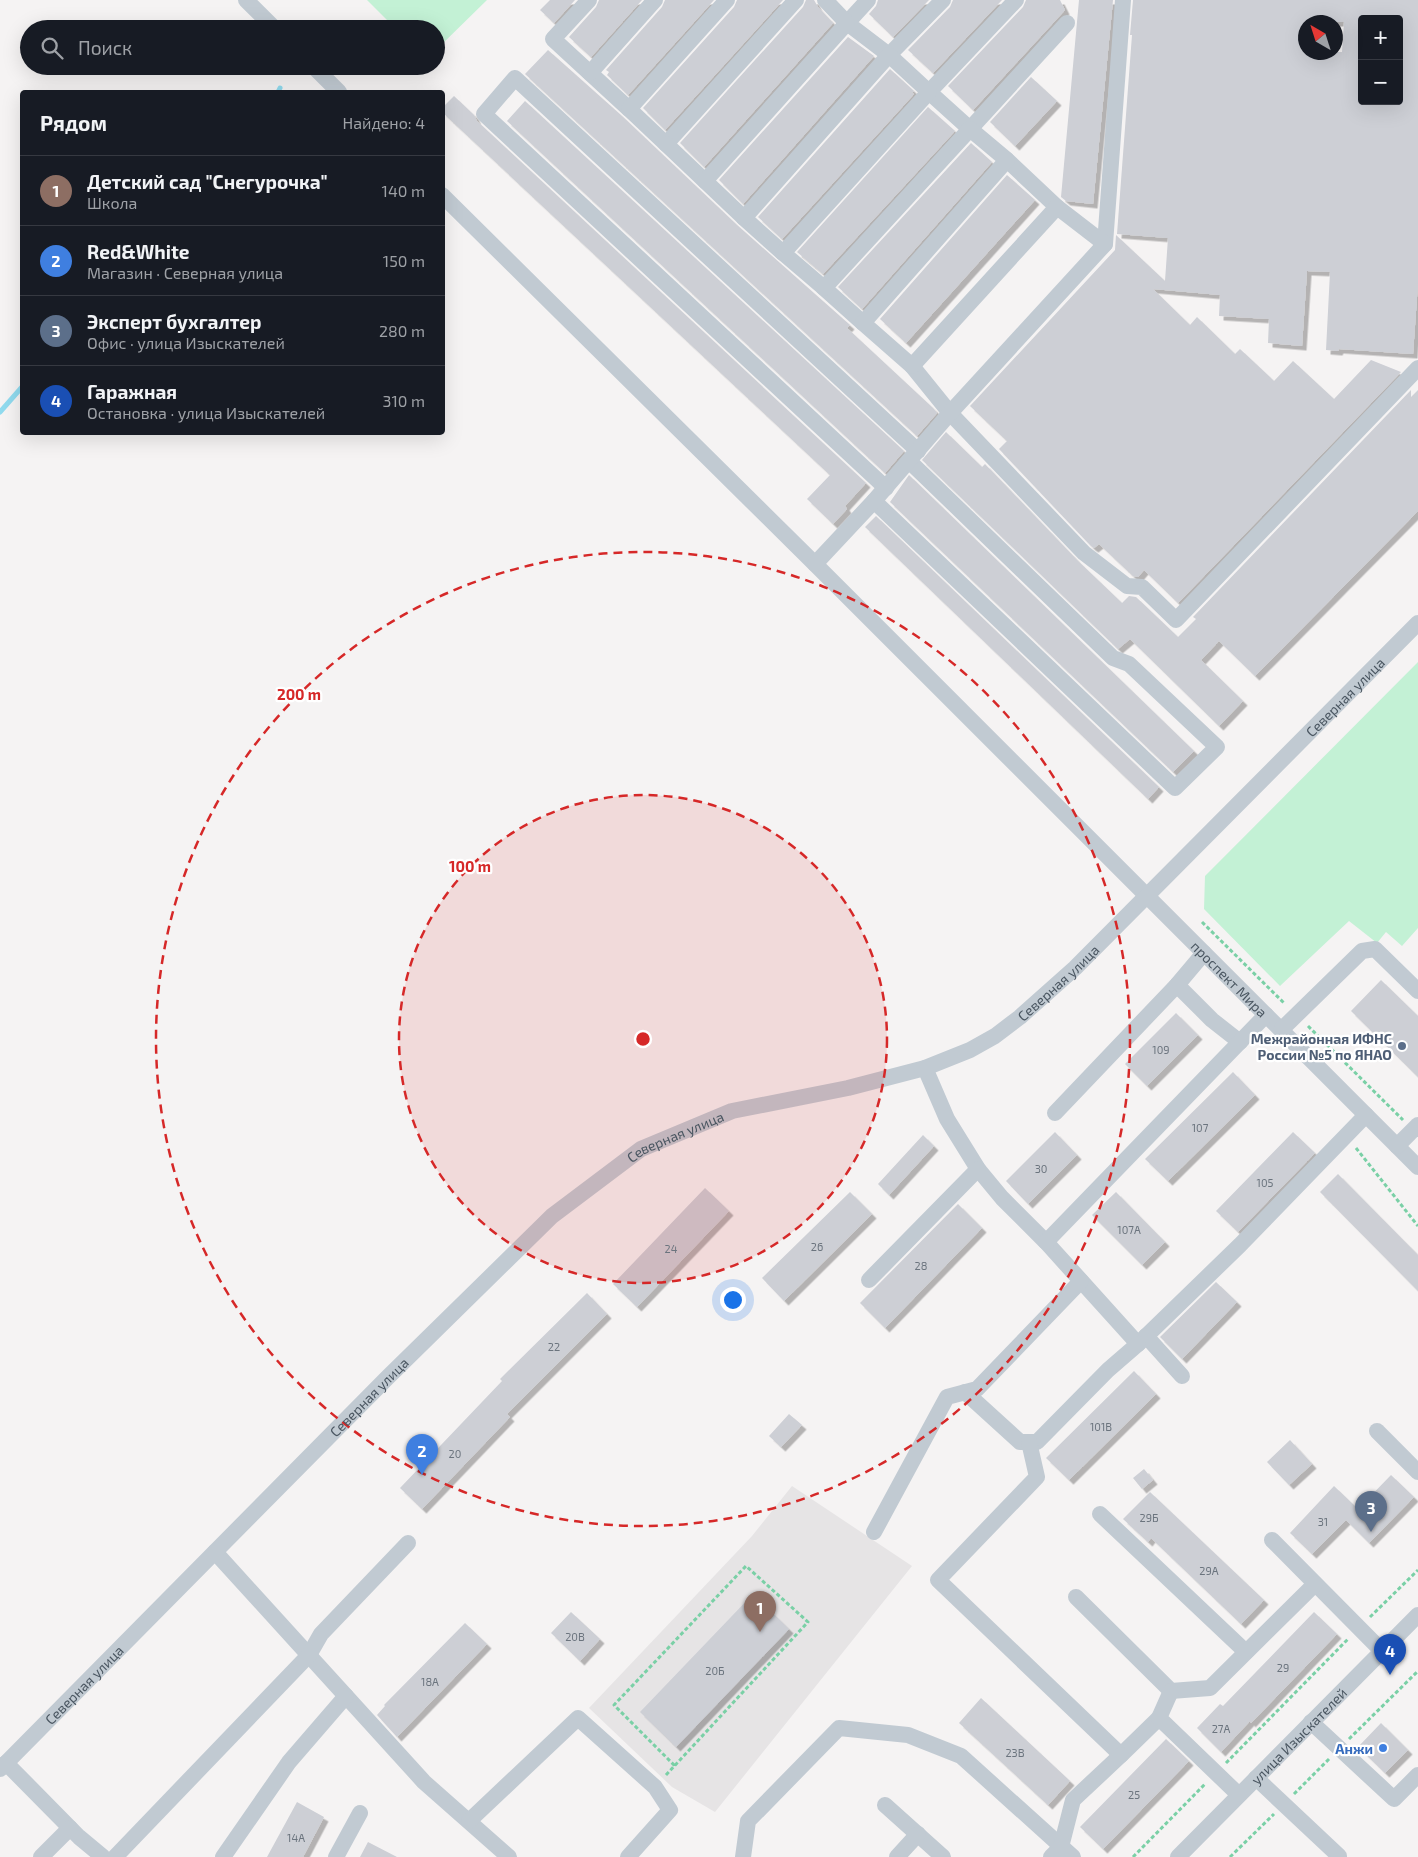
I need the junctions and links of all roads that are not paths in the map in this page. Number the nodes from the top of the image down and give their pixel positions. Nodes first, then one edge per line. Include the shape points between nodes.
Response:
1 (246, 0) edge
2 (589, 0) edge
3 (655, 0) edge
4 (727, 0) edge
5 (796, 0) edge
6 (825, 0) edge
7 (868, 0) edge
8 (943, 0) edge
9 (1016, 0) edge
10 (1123, 0) edge
11 (266, 20) edge
12 (847, 23) junction
13 (1067, 23) dead end
14 (889, 55) junction
15 (590, 73) junction
16 (322, 75) edge
17 (337, 90) edge
18 (929, 92) junction
19 (629, 109) junction
20 (970, 129) junction
21 (666, 144) junction
22 (1007, 160) junction
23 (705, 181) junction
24 (445, 198) edge
25 (1057, 207) junction
26 (744, 218) junction
27 (1105, 244) junction
28 (783, 254) junction
29 (824, 288) junction
30 (863, 323) junction
31 (912, 366) junction
32 (1418, 368) edge
33 (950, 413) junction
34 (913, 456) junction
35 (886, 488) junction
36 (874, 501) junction
37 (815, 564) junction
38 (1418, 622) edge
39 (1148, 897) junction
40 (1204, 952) junction
41 (1177, 985) junction
42 (1418, 991) edge
43 (1266, 1015) junction
44 (1281, 1030) junction
45 (1240, 1042) junction
46 (924, 1068) junction
47 (1055, 1113) dead end
48 (1366, 1115) junction
49 (1416, 1127) edge
50 (1397, 1146) junction
51 (1418, 1167) edge
52 (978, 1169) junction
53 (1046, 1242) junction
54 (869, 1280) dead end
55 (1080, 1281) junction
56 (1142, 1340) junction
57 (1182, 1376) dead end
58 (965, 1392) junction
59 (1377, 1431) dead end
60 (1029, 1442) junction
61 (1418, 1472) edge
62 (1100, 1514) dead end
63 (874, 1532) dead end
64 (1272, 1540) dead end
65 (408, 1543) dead end
66 (215, 1552) junction
67 (1315, 1584) junction
68 (1076, 1597) dead end
69 (1418, 1615) edge
70 (1246, 1652) junction
71 (1382, 1652) junction
72 (309, 1655) junction
73 (1171, 1691) junction
74 (346, 1696) junction
75 (1159, 1718) junction
76 (1311, 1722) junction
77 (1121, 1755) junction
78 (3, 1766) edge
79 (1418, 1775) edge
80 (1256, 1778) junction
81 (1239, 1795) junction
82 (885, 1805) dead end
83 (360, 1813) dead end
84 (469, 1821) junction
85 (70, 1828) junction
86 (918, 1834) junction
87 (1062, 1854) edge
88 (41, 1857) edge
89 (103, 1857) edge
90 (115, 1857) edge
91 (223, 1857) edge
92 (336, 1857) edge
93 (509, 1857) edge
94 (628, 1857) edge
95 (744, 1857) edge
96 (897, 1857) edge
97 (943, 1857) edge
98 (1178, 1857) edge
99 (1339, 1857) edge

1 - 11 street
2 - 15 street via 554,39
3 - 15 street
4 - 19 street
5 - 21 street
6 - 12 street
7 - 12 street
8 - 14 street
9 - 18 street
10 - 27 street
12 - 14 street
12 - 23 street
13 - 20 street
14 - 18 street
14 - 26 street
15 - 19 street
16 - 17 street
18 - 20 street
18 - 28 street
19 - 21 street
20 - 22 street
20 - 29 street
21 - 23 street
22 - 25 street
22 - 30 street
23 - 26 street
24 - 37 street, проспект Мира
25 - 27 street
25 - 31 street
26 - 28 street
27 - 33 street
28 - 29 street
29 - 30 street
30 - 31 street
31 - 33 street
32 - 33 street via 1176,620 1142,587 1127,586 1084,554
33 - 34 street
34 - 35 street
34 - 35 street via 515,78 484,114
34 - 36 street via 1113,658 1129,664 1217,747 1176,788
35 - 36 street
36 - 37 street
37 - 39 street, проспект Мира
38 - 39 street, Северная улица
39 - 40 street, проспект Мира
39 - 46 street, Северная улица via 1020,1017 970,1050
40 - 41 street
40 - 43 street, проспект Мира
41 - 45 street
41 - 47 street
42 - 44 street via 1375,949 1362,951
43 - 44 street, проспект Мира
43 - 45 street
44 - 48 street, проспект Мира
45 - 53 street
46 - 52 street via 947,1119
46 - 66 street, Северная улица via 848,1088 732,1111 641,1149 552,1216
48 - 50 street, проспект Мира
48 - 56 street
49 - 50 street
50 - 51 street, проспект Мира
52 - 53 street
52 - 54 street
53 - 55 street
55 - 56 street
55 - 58 street via 978,1388
56 - 57 street
56 - 60 street via 1037,1442
58 - 60 street via 1020,1442
58 - 63 street via 947,1397
59 - 61 street
60 - 77 street via 1037,1477 938,1580
62 - 70 street
64 - 67 street
65 - 72 street via 321,1634
66 - 72 street
66 - 78 street, Северная улица
67 - 70 street
67 - 71 street
68 - 73 street
69 - 71 street, улица Изыскателей
70 - 73 street via 1210,1688
71 - 76 street, улица Изыскателей
72 - 74 street
72 - 90 street
73 - 75 street
74 - 84 street via 424,1782
74 - 91 street via 289,1762
75 - 77 street
75 - 81 street
76 - 79 street via 1394,1799
76 - 80 street, улица Изыскателей
77 - 87 street via 1072,1800
78 - 85 street
80 - 81 street, улица Изыскателей
80 - 99 street
81 - 98 street, улица Изыскателей
82 - 86 street
83 - 92 street
84 - 93 street
84 - 94 street via 578,1718 655,1787 670,1810
85 - 88 street
85 - 89 street
86 - 96 street
86 - 97 street
87 - 95 street via 961,1756 908,1735 839,1728 748,1821

